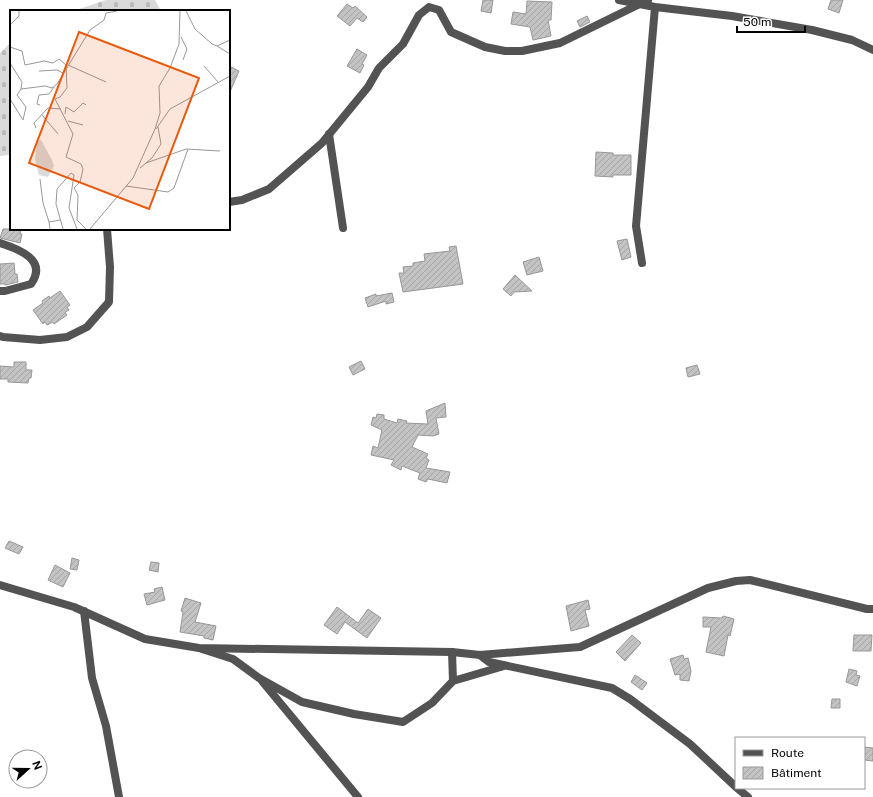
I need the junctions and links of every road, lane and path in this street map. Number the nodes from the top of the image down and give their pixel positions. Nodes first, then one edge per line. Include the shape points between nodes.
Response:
1 (619, 0) edge
2 (648, 0) edge
3 (640, 4) junction
4 (655, 6) junction
5 (873, 50) edge
6 (329, 134) junction
7 (230, 202) edge
8 (343, 228) dead end
9 (107, 230) edge
10 (0, 243) edge
11 (642, 264) dead end
12 (0, 291) edge
13 (0, 336) edge
14 (0, 585) edge
15 (873, 608) edge
16 (84, 611) junction
17 (199, 648) junction
18 (452, 652) junction
19 (480, 655) junction
20 (504, 666) junction
21 (259, 678) junction
22 (453, 681) junction
23 (735, 787) edge
24 (737, 789) edge
25 (119, 797) edge
26 (358, 797) edge
27 (748, 797) edge

1 - 3 street
2 - 3 street
3 - 4 street
3 - 6 street via 560,43 522,51 485,47 451,32 439,10 429,7 419,15 403,44 379,68 368,87
4 - 5 street via 812,30 852,40
4 - 11 street via 636,226
6 - 7 street via 269,189 242,200
6 - 8 street
9 - 13 street via 109,302 87,327 67,337 40,340
10 - 12 street via 31,257 36,266 36,277 31,284
14 - 16 street
15 - 19 street via 866,609 750,580 736,580 708,588 580,647
16 - 17 street via 145,639
16 - 25 street via 92,678 106,726
17 - 18 street
17 - 21 street via 234,659
18 - 19 street
18 - 22 street
19 - 20 street via 489,662
20 - 22 street
20 - 23 street via 612,688 690,744
21 - 22 street via 302,702 403,722 432,703
21 - 26 street
24 - 27 street

